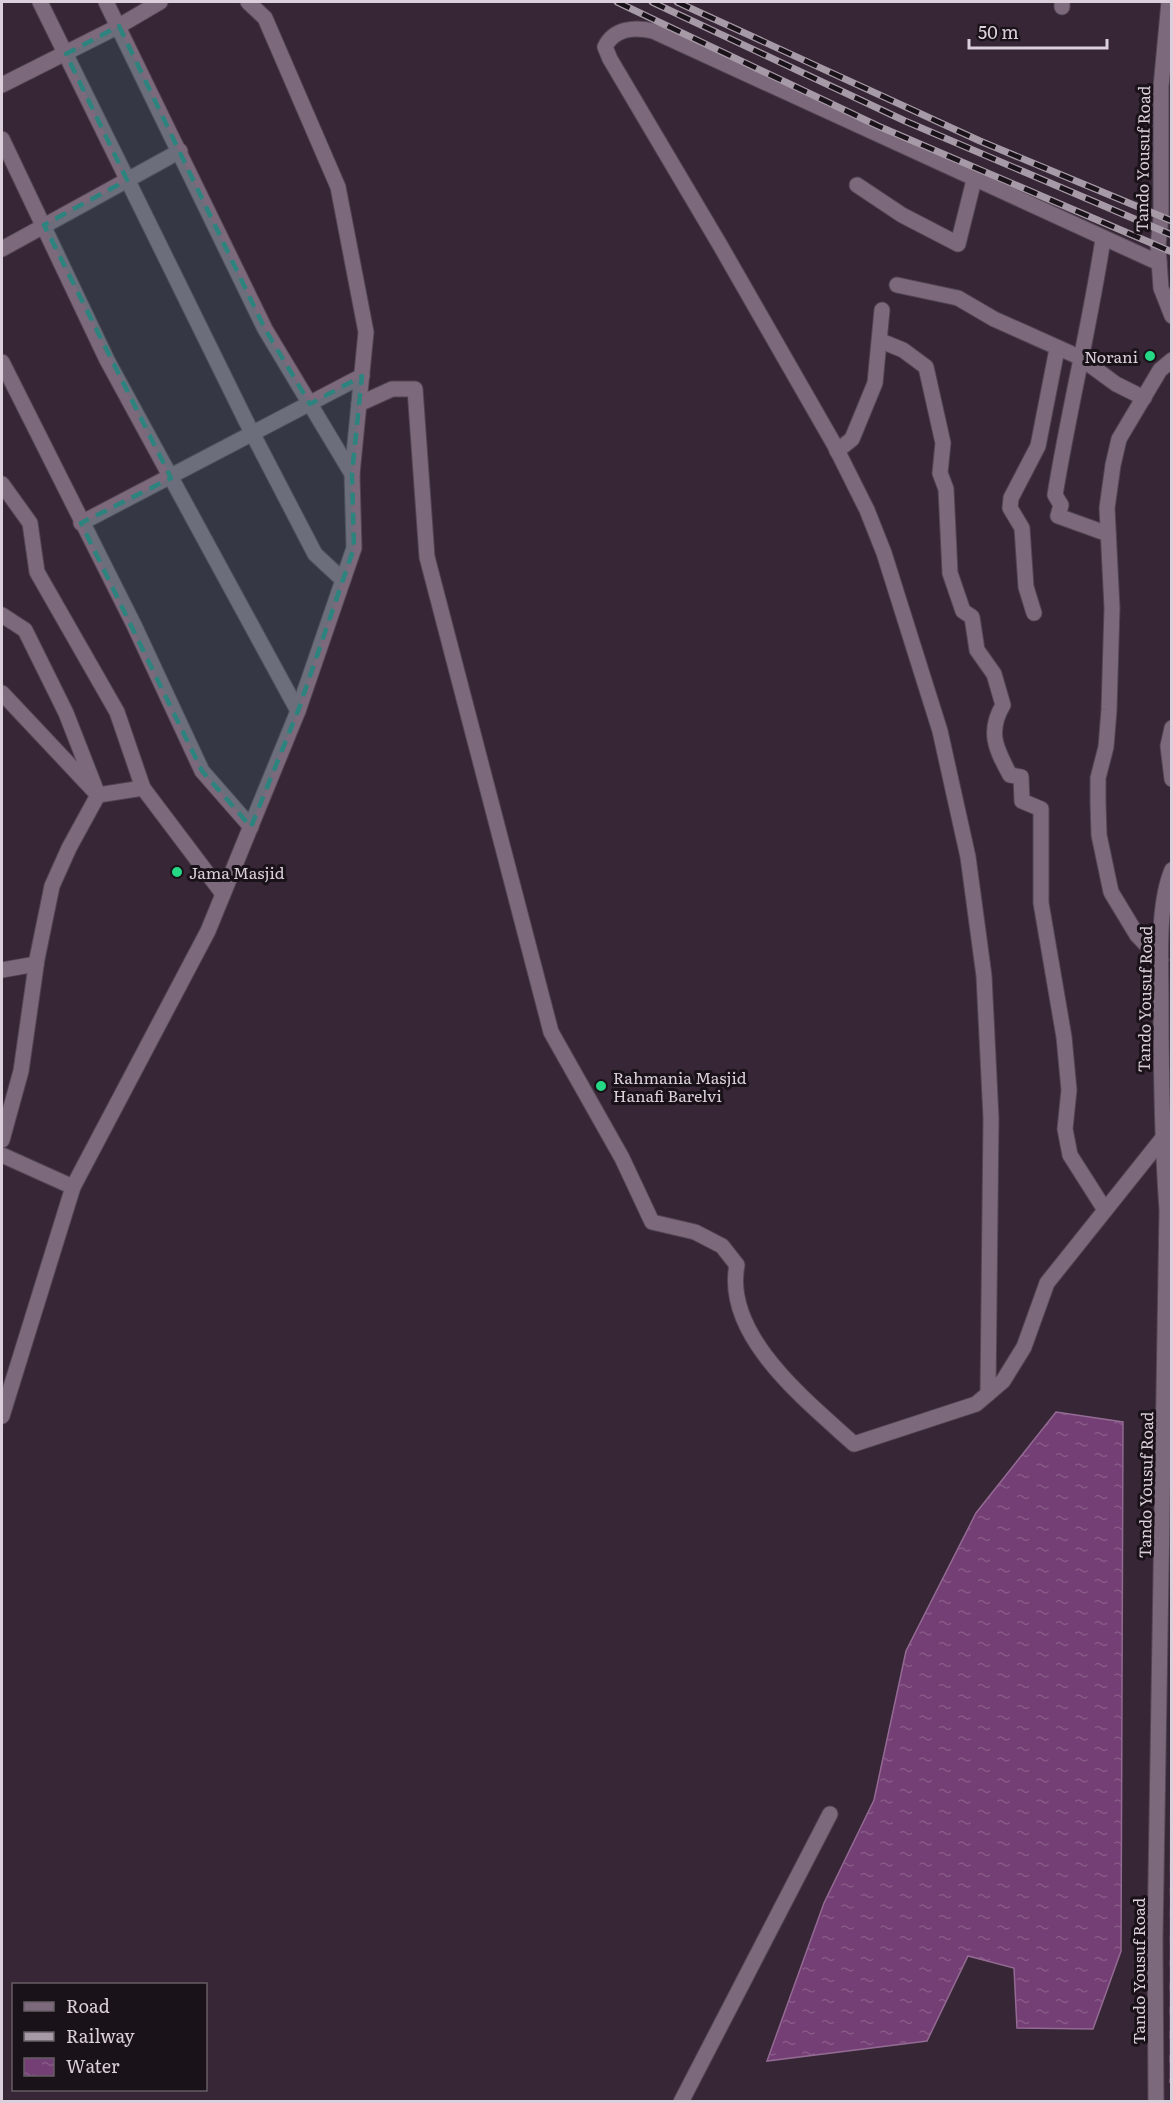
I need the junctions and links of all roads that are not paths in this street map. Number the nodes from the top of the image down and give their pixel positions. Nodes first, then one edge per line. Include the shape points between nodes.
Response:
1 (40, 2) edge
2 (106, 2) edge
3 (160, 2) edge
4 (248, 2) edge
5 (1169, 2) edge
6 (119, 26) junction
7 (66, 54) junction
8 (2, 85) edge
9 (1166, 88) edge
10 (2, 139) edge
11 (180, 151) junction
12 (127, 180) junction
13 (974, 180) junction
14 (857, 185) dead end
15 (44, 225) junction
16 (1103, 238) junction
17 (2, 249) edge
18 (1159, 263) junction
19 (897, 285) dead end
20 (882, 310) dead end
21 (1172, 316) edge
22 (881, 341) junction
23 (1057, 349) junction
24 (1083, 360) junction
25 (1172, 360) edge
26 (2, 362) edge
27 (362, 376) junction
28 (1144, 398) junction
29 (310, 404) junction
30 (359, 404) junction
31 (254, 434) junction
32 (837, 451) junction
33 (352, 474) junction
34 (171, 478) junction
35 (2, 484) edge
36 (81, 523) junction
37 (1108, 534) junction
38 (343, 580) junction
39 (1034, 613) dead end
40 (2, 615) edge
41 (2, 693) edge
42 (298, 711) junction
43 (1172, 728) edge
44 (1172, 779) edge
45 (143, 788) junction
46 (98, 795) junction
47 (251, 827) junction
48 (1172, 870) edge
49 (223, 894) junction
50 (1161, 960) junction
51 (36, 964) junction
52 (2, 970) edge
53 (1162, 1139) junction
54 (2, 1140) edge
55 (2, 1155) edge
56 (73, 1186) junction
57 (1105, 1209) junction
58 (988, 1394) junction
59 (2, 1416) edge
60 (830, 1814) dead end
61 (686, 2100) edge
62 (1156, 2102) edge

1 - 7 street
2 - 6 street
3 - 6 street
4 - 27 street via 265,18 338,188 366,332
5 - 9 street, Tando Yousuf Road
6 - 7 street
6 - 11 street
7 - 8 street
7 - 12 street
9 - 18 street, Tando Yousuf Road
10 - 15 street
11 - 12 street
11 - 29 street via 265,329
12 - 15 street
12 - 31 street
13 - 14 street via 958,244 902,215
13 - 16 street
13 - 32 street via 653,31 638,28 608,40 605,47 610,59
15 - 17 street
15 - 34 street via 107,360
16 - 18 street
16 - 24 street
18 - 21 street, Tando Yousuf Road via 1161,288
19 - 23 street via 958,298
20 - 22 street
22 - 32 street via 875,383 852,439
22 - 57 street via 926,366 943,443 940,473 946,489 950,573 963,612 972,617 977,650 994,674 1004,705 995,718 998,751 1010,775 1021,777 1023,801 1041,809 1041,903 1064,1037 1069,1090 1065,1129 1070,1155
23 - 24 street
23 - 39 street via 1038,446 1011,498 1010,508 1022,528 1026,587
24 - 28 street
24 - 37 street via 1055,495 1061,505 1058,516
25 - 28 street via 1160,370
26 - 36 street
27 - 29 street
27 - 30 street
28 - 37 street via 1119,439 1107,508
29 - 31 street
29 - 33 street
30 - 33 street
30 - 58 street via 392,389 415,389 427,557 550,1032 622,1158 652,1222 695,1232 722,1246 737,1265 737,1304 756,1343 791,1385 854,1444 976,1404
31 - 34 street
31 - 38 street via 315,554
32 - 58 street via 884,553 940,731 968,857 984,976 991,1118
33 - 38 street via 354,548
34 - 36 street
34 - 42 street
35 - 45 street via 30,523 37,572 117,712
36 - 47 street via 202,771
37 - 50 street via 1112,608 1109,710 1098,778 1099,835 1111,892 1137,935
38 - 42 street
40 - 46 street via 25,630 66,713
41 - 46 street
42 - 47 street
43 - 44 street via 1168,746
45 - 46 street
45 - 49 street
46 - 51 street via 52,886
47 - 49 street
48 - 50 street, Tando Yousuf Road via 1165,886
49 - 56 street via 208,931
50 - 53 street, Tando Yousuf Road
51 - 52 street
51 - 54 street via 21,1071
53 - 57 street
53 - 62 street, Tando Yousuf Road via 1167,1210
55 - 56 street
56 - 59 street
57 - 58 street via 1047,1283 1024,1347 1003,1381
60 - 61 street

